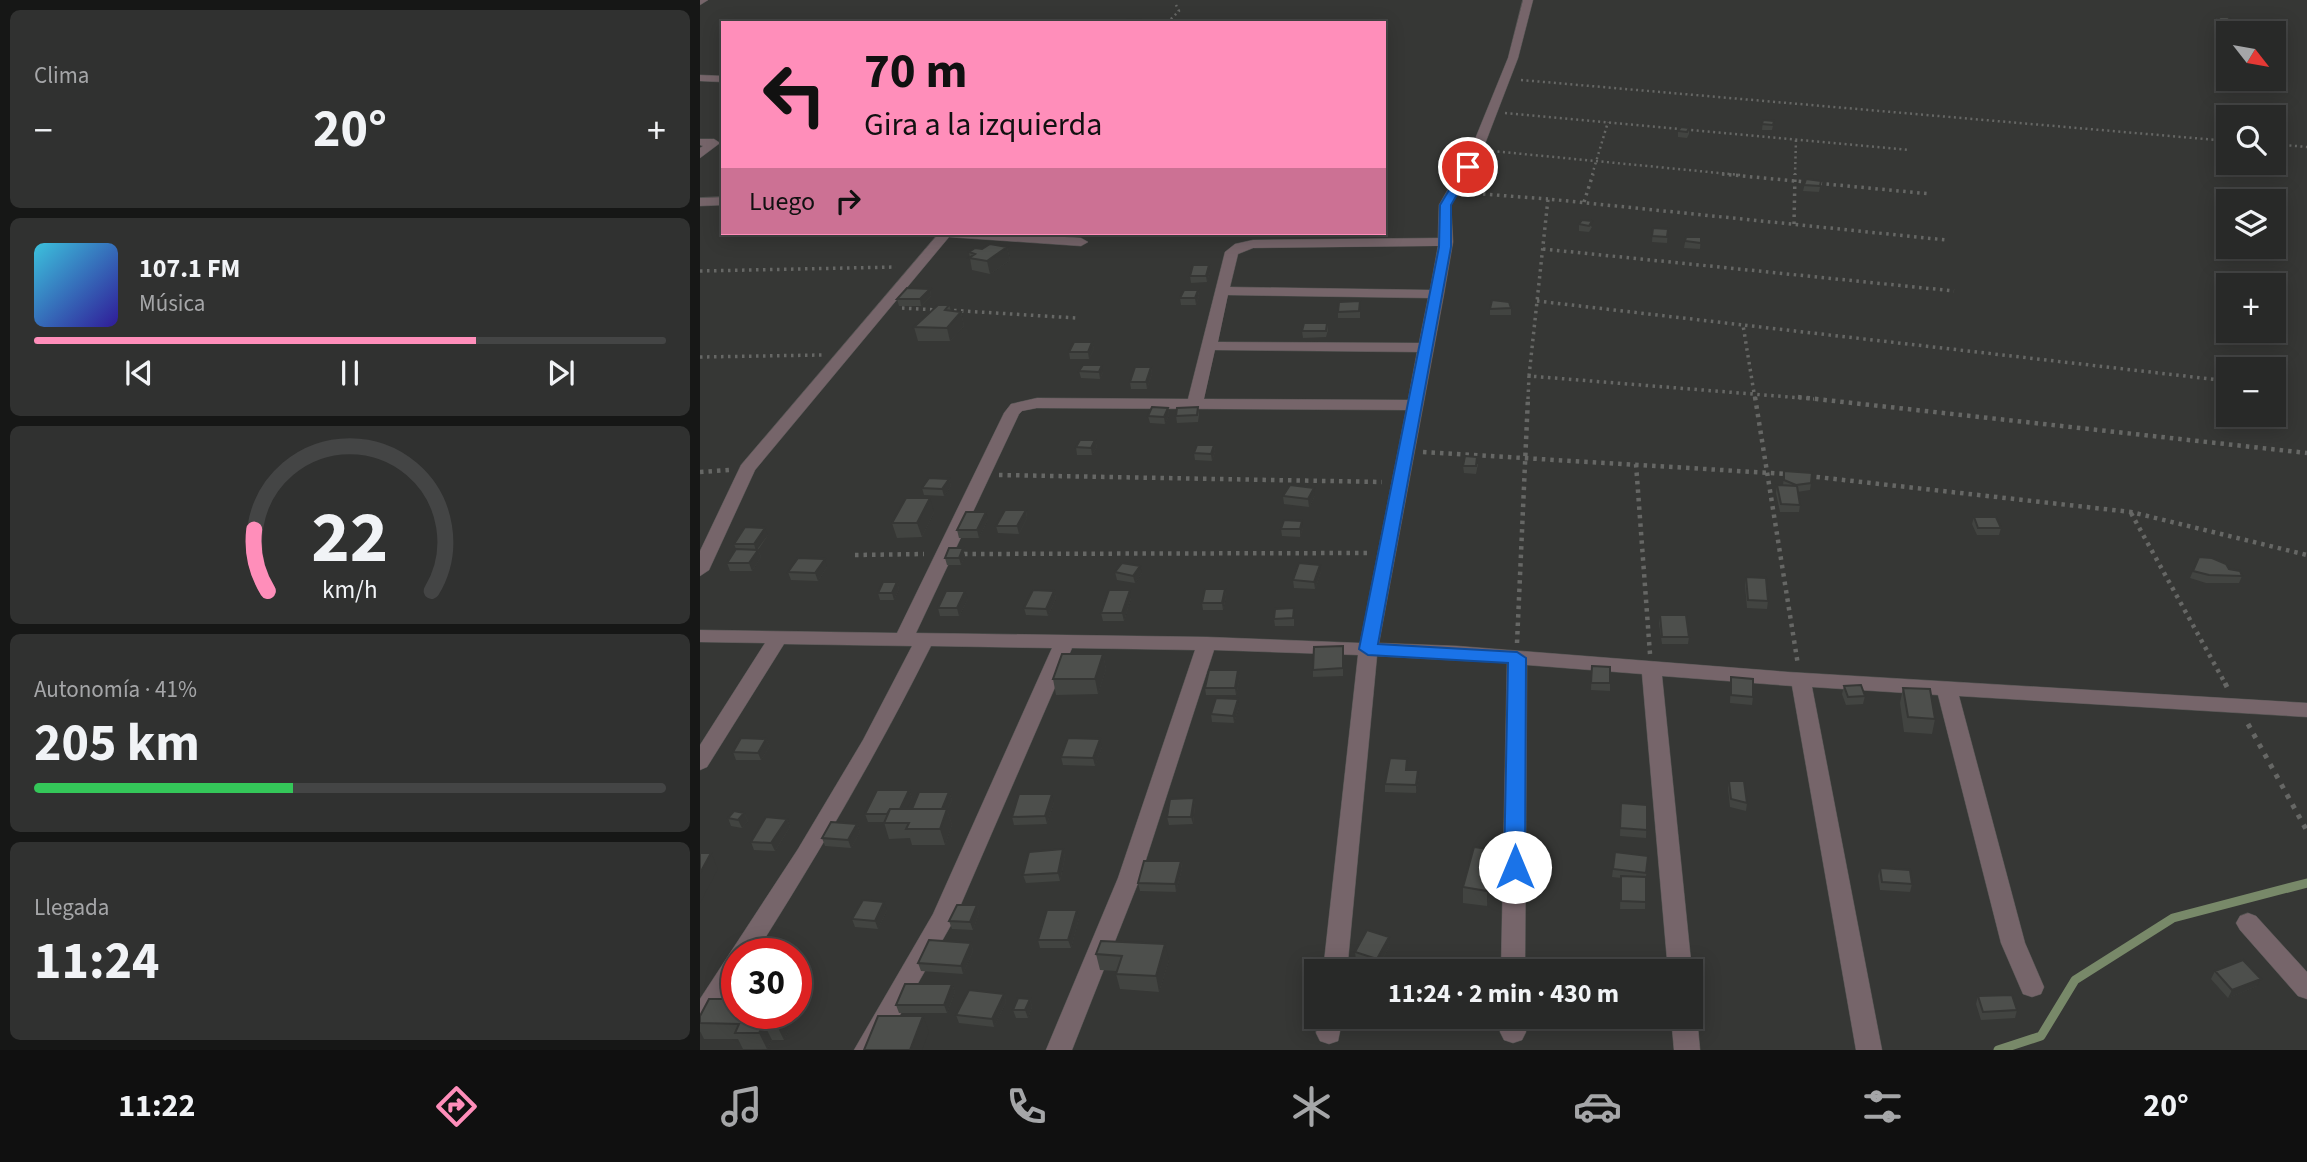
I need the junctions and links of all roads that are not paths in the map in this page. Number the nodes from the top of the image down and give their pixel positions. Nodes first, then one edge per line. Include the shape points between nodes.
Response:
1 (1528, 0) edge
2 (700, 78) edge
3 (721, 79) edge
4 (700, 142) edge
5 (719, 143) edge
6 (700, 154) edge
7 (721, 201) edge
8 (700, 202) edge
9 (944, 235) edge
10 (976, 235) edge
11 (1081, 242) dead end
12 (1446, 242) junction
13 (1224, 290) junction
14 (1437, 294) junction
15 (1210, 346) junction
16 (1426, 348) junction
17 (1195, 404) junction
18 (1415, 405) junction
19 (700, 570) edge
20 (700, 636) edge
21 (779, 637) junction
22 (913, 639) junction
23 (1065, 641) junction
24 (1207, 643) junction
25 (1368, 649) junction
26 (1517, 658) junction
27 (1651, 668) junction
28 (1801, 680) junction
29 (1947, 689) junction
30 (2307, 710) edge
31 (700, 762) edge
32 (2248, 923) dead end
33 (752, 938) edge
34 (1336, 959) edge
35 (1513, 959) edge
36 (1678, 959) edge
37 (721, 987) edge
38 (2032, 987) dead end
39 (2307, 989) edge
40 (700, 1020) edge
41 (1685, 1029) edge
42 (867, 1050) edge
43 (1059, 1050) edge
44 (1687, 1050) edge
45 (1869, 1050) edge

1 - 12 street via 1492,112 1445,205
2 - 3 street
4 - 5 street
5 - 6 street
7 - 8 street
9 - 19 street via 747,469
10 - 11 street
12 - 13 street via 1253,244 1232,252
12 - 14 street
13 - 14 street
13 - 15 street
14 - 16 street
15 - 16 street
15 - 17 street
16 - 18 street
17 - 18 street
17 - 22 street via 1025,404 1012,413 944,554
18 - 25 street
20 - 21 street
21 - 22 street
21 - 31 street
22 - 23 street
22 - 33 street via 866,752
23 - 24 street
23 - 42 street via 943,918
24 - 25 street
24 - 43 street via 1129,878
25 - 26 street
25 - 34 street
26 - 27 street
26 - 35 street
27 - 28 street
27 - 36 street
28 - 29 street
28 - 45 street
29 - 30 street
29 - 38 street via 2013,943
32 - 39 street
37 - 40 street
41 - 44 street

